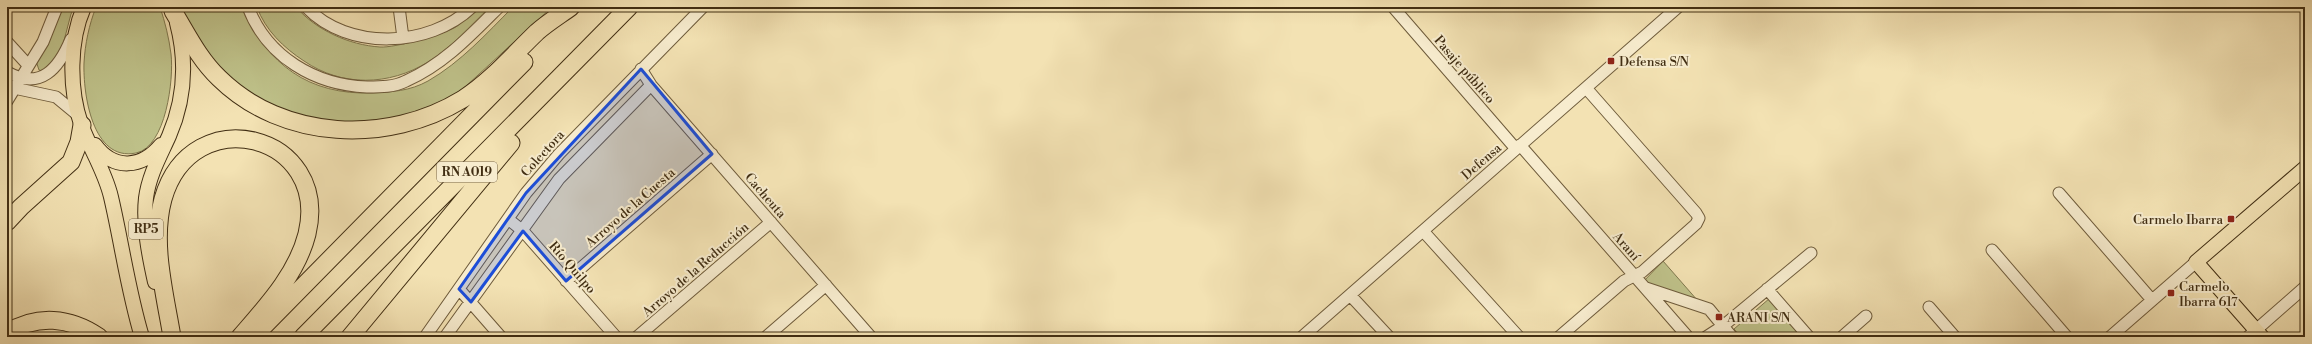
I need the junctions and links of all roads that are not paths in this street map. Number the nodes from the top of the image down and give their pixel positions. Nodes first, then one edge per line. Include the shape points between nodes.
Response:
1 (57, 7) edge
2 (248, 7) edge
3 (306, 7) edge
4 (398, 7) edge
5 (472, 7) edge
6 (499, 7) edge
7 (571, 7) edge
8 (577, 7) edge
9 (629, 7) edge
10 (643, 7) edge
11 (703, 7) edge
12 (1393, 7) edge
13 (1678, 7) edge
14 (173, 9) edge
15 (82, 11) edge
16 (403, 38) junction
17 (7, 42) edge
18 (28, 65) junction
19 (641, 69) junction
20 (7, 72) edge
21 (14, 83) edge
22 (652, 85) junction
23 (1586, 88) junction
24 (7, 101) edge
25 (82, 124) junction
26 (174, 124) junction
27 (1518, 147) junction
28 (712, 154) junction
29 (2305, 168) edge
30 (2059, 193) dead end
31 (508, 219) junction
32 (7, 222) edge
33 (771, 222) junction
34 (523, 231) junction
35 (1422, 231) junction
36 (1992, 250) dead end
37 (1811, 253) dead end
38 (2196, 262) junction
39 (1635, 276) junction
40 (566, 280) junction
41 (826, 285) junction
42 (2305, 286) edge
43 (1645, 288) junction
44 (459, 289) junction
45 (1767, 289) junction
46 (1350, 295) junction
47 (2152, 300) junction
48 (471, 302) junction
49 (1929, 306) dead end
50 (1866, 316) dead end
51 (1723, 326) junction
52 (7, 333) edge
53 (2255, 335) edge
54 (99, 337) edge
55 (142, 337) edge
56 (168, 337) edge
57 (172, 337) edge
58 (240, 337) edge
59 (253, 337) edge
60 (303, 337) edge
61 (350, 337) edge
62 (425, 337) edge
63 (445, 337) edge
64 (501, 337) edge
65 (616, 337) edge
66 (637, 337) edge
67 (766, 337) edge
68 (871, 337) edge
69 (1302, 337) edge
70 (1389, 337) edge
71 (1519, 337) edge
72 (1559, 337) edge
73 (1688, 337) edge
74 (1706, 337) edge
75 (1732, 337) edge
76 (1809, 337) edge
77 (1842, 337) edge
78 (1955, 337) edge
79 (2067, 337) edge
80 (2110, 337) edge

1 - 18 street via 43,42
2 - 6 street via 263,34 290,62 325,80 350,86 373,87 396,85 429,68 454,50
3 - 16 street via 324,22 350,34 371,38
4 - 16 street
5 - 16 street via 446,26
7 - 14 highway via 538,31 488,80 453,104 402,125 355,131 295,122 267,111 241,96 205,64
8 - 59 highway, RN A019
9 - 60 highway, RN A019
10 - 61 highway via 498,157
11 - 19 street, Colectora
12 - 27 street, Pasaje público
13 - 23 street, Defensa
14 - 26 main road via 182,51 183,76 181,101
15 - 21 street via 65,56 58,65 37,79
15 - 25 main road via 73,69 74,90
17 - 18 street
18 - 21 street
19 - 22 street, Cacheuta
19 - 31 street, Colectora via 559,154
20 - 21 street
21 - 24 street
21 - 25 street via 56,97
22 - 28 street, Cacheuta
22 - 34 street via 573,163
23 - 27 street, Defensa
23 - 39 street via 1699,218 1696,224 1662,255
25 - 26 main road via 99,151 107,158 133,164 153,154
25 - 32 highway via 79,142 70,162
25 - 55 main road, RP5 via 108,183 128,284
26 - 56 main road, RP5 via 152,175 145,210 154,278
27 - 35 street, Defensa
27 - 39 street, Araní
28 - 33 street, Cacheuta
28 - 40 street, Arroyo de la Cuesta
29 - 38 main road
30 - 47 street
31 - 34 street, Río Quilpo
31 - 44 street, Colectora
33 - 41 street, Cacheuta
33 - 66 street, Arroyo de la Reducción
34 - 40 street, Río Quilpo
34 - 48 street
35 - 46 street, Defensa
35 - 71 street
36 - 79 street
37 - 45 street
38 - 47 street
38 - 53 main road
39 - 43 street, Araní
39 - 72 street via 1624,281
40 - 65 street, Río Quilpo
41 - 67 street
41 - 68 street, Cacheuta
42 - 53 street
43 - 51 street via 1709,310
43 - 73 street, Araní
44 - 48 street
44 - 62 street, Colectora
45 - 51 street
45 - 76 street
46 - 69 street, Defensa
46 - 70 street
47 - 80 street
48 - 63 street
48 - 64 street
49 - 78 street
50 - 77 street
51 - 74 street
51 - 75 street
52 - 54 highway via 32,322 58,320 80,326
57 - 58 highway via 162,276 160,235 163,200 174,173 193,153 215,141 238,138 264,144 287,157 304,183 309,199 310,216 307,235 290,274

